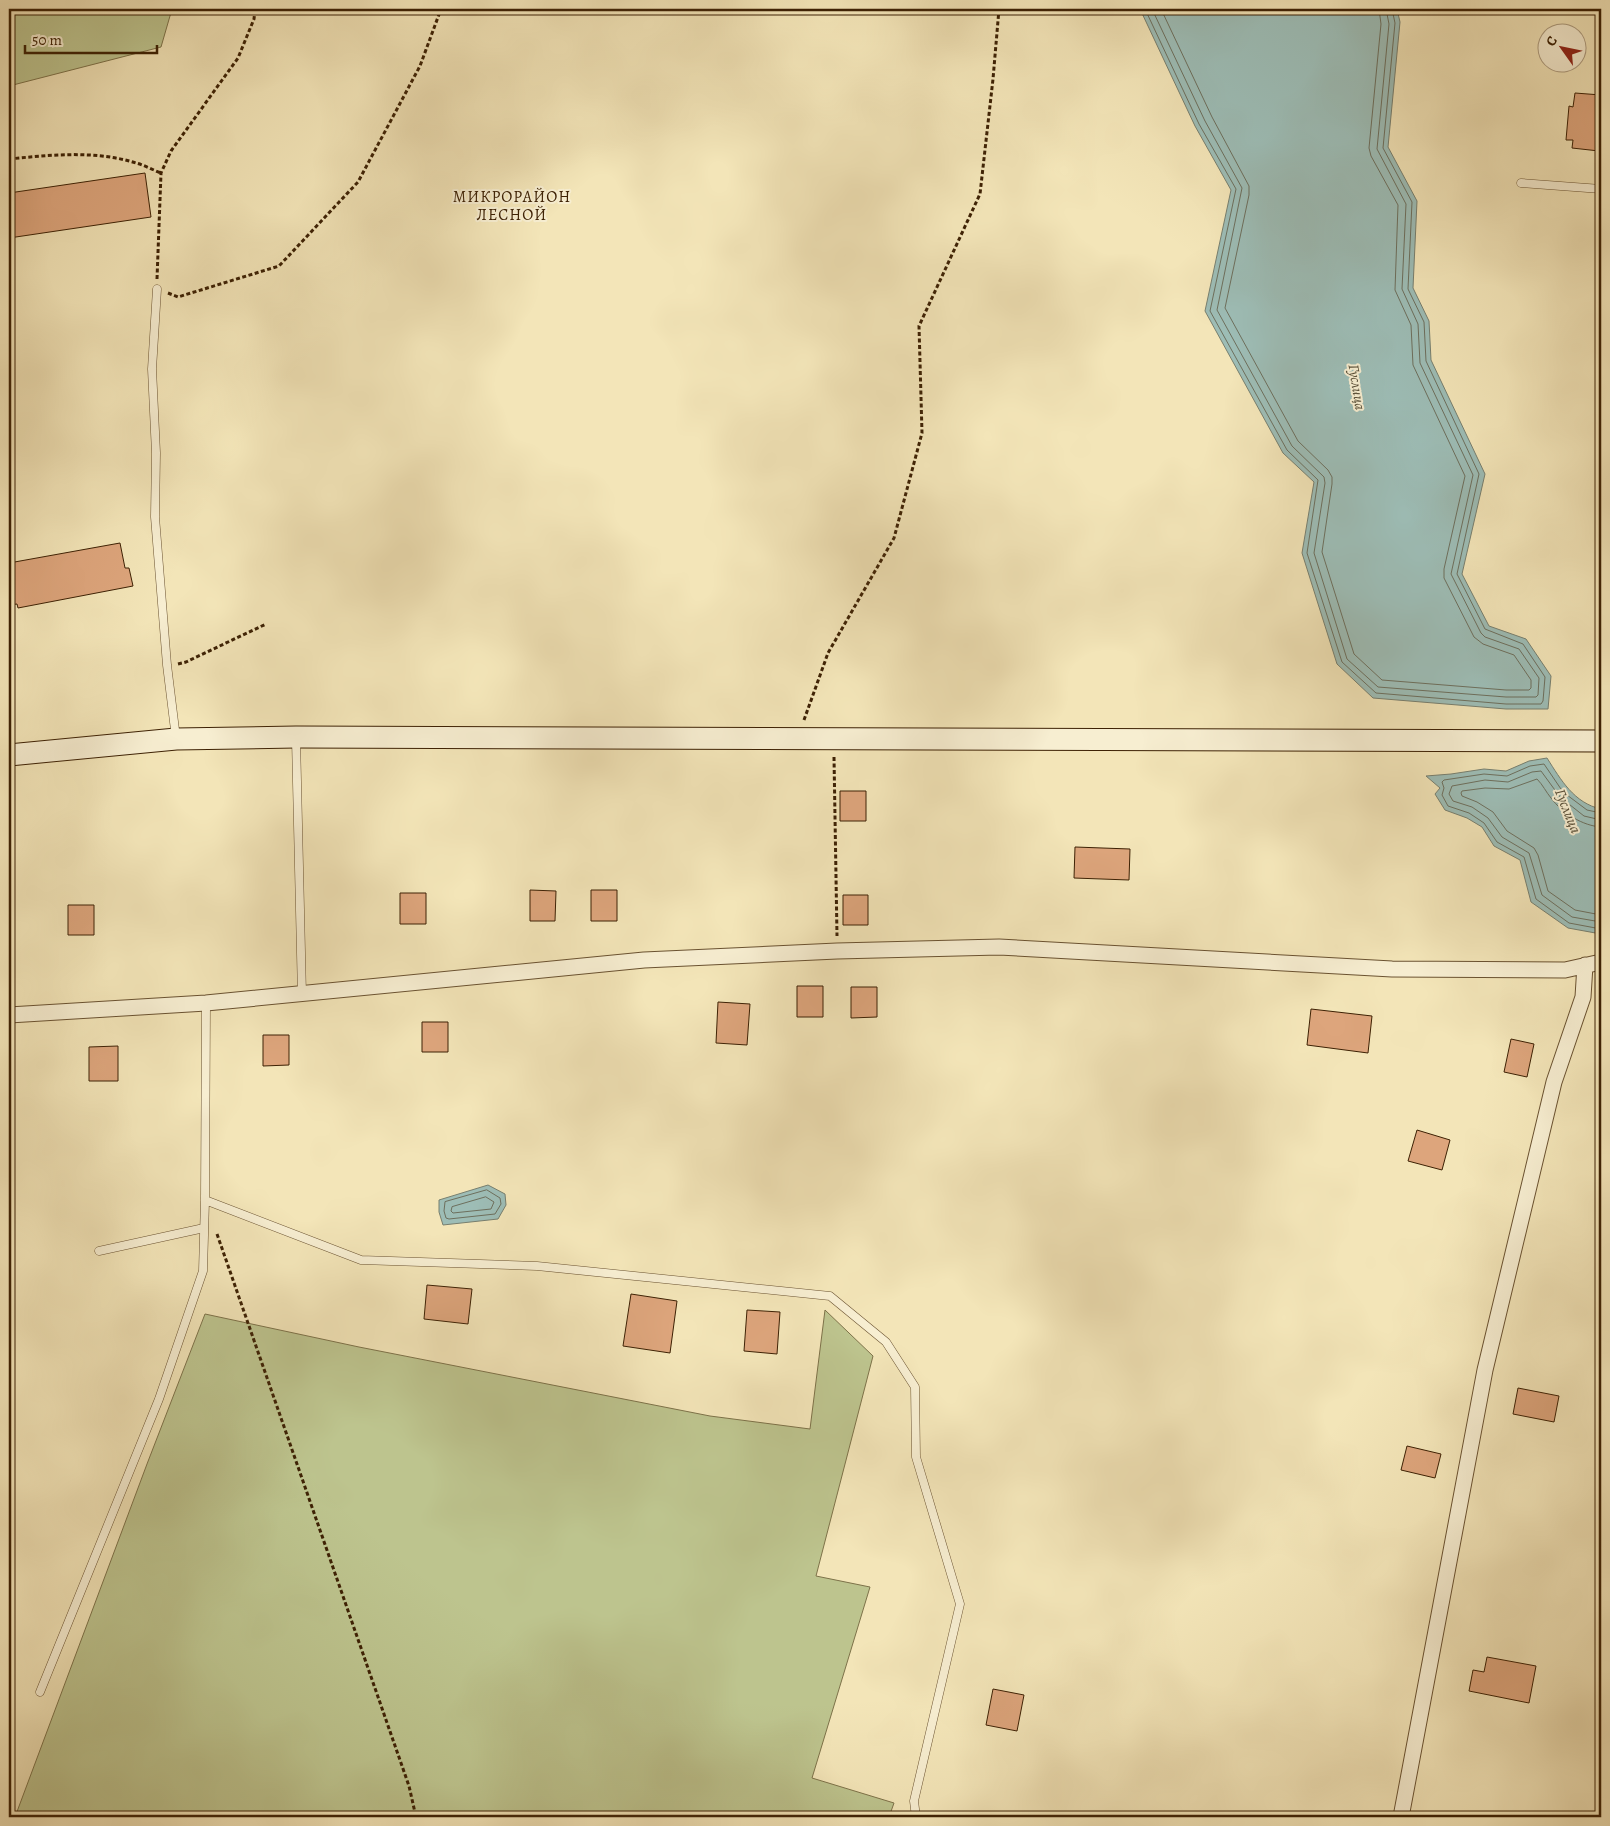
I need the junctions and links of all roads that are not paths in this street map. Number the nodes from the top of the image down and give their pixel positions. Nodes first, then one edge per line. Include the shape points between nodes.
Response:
1 (1521, 183) dead end
2 (1601, 190) edge
3 (157, 289) road end
4 (296, 737) junction
5 (176, 739) junction
6 (1601, 741) edge
7 (9, 755) edge
8 (1601, 962) edge
9 (1585, 965) junction
10 (302, 995) junction
11 (206, 1003) junction
12 (9, 1015) edge
13 (205, 1200) junction
14 (204, 1228) junction
15 (99, 1251) dead end
16 (40, 1692) dead end
17 (916, 1817) edge
18 (1401, 1817) edge

1 - 2 lane
3 - 5 lane via 152,369 155,516
4 - 5 main road
4 - 6 main road
4 - 10 lane
5 - 7 main road
8 - 9 street
9 - 10 street via 1564,970 1392,969 999,948 837,951 644,960
9 - 18 street via 1583,997 1554,1082 1485,1370
10 - 11 street
11 - 12 street
11 - 13 lane
13 - 14 lane
13 - 17 lane via 361,1260 537,1266 830,1296 886,1342 915,1387 916,1457 960,1604 914,1801
14 - 15 lane
14 - 16 lane via 203,1271 159,1399

